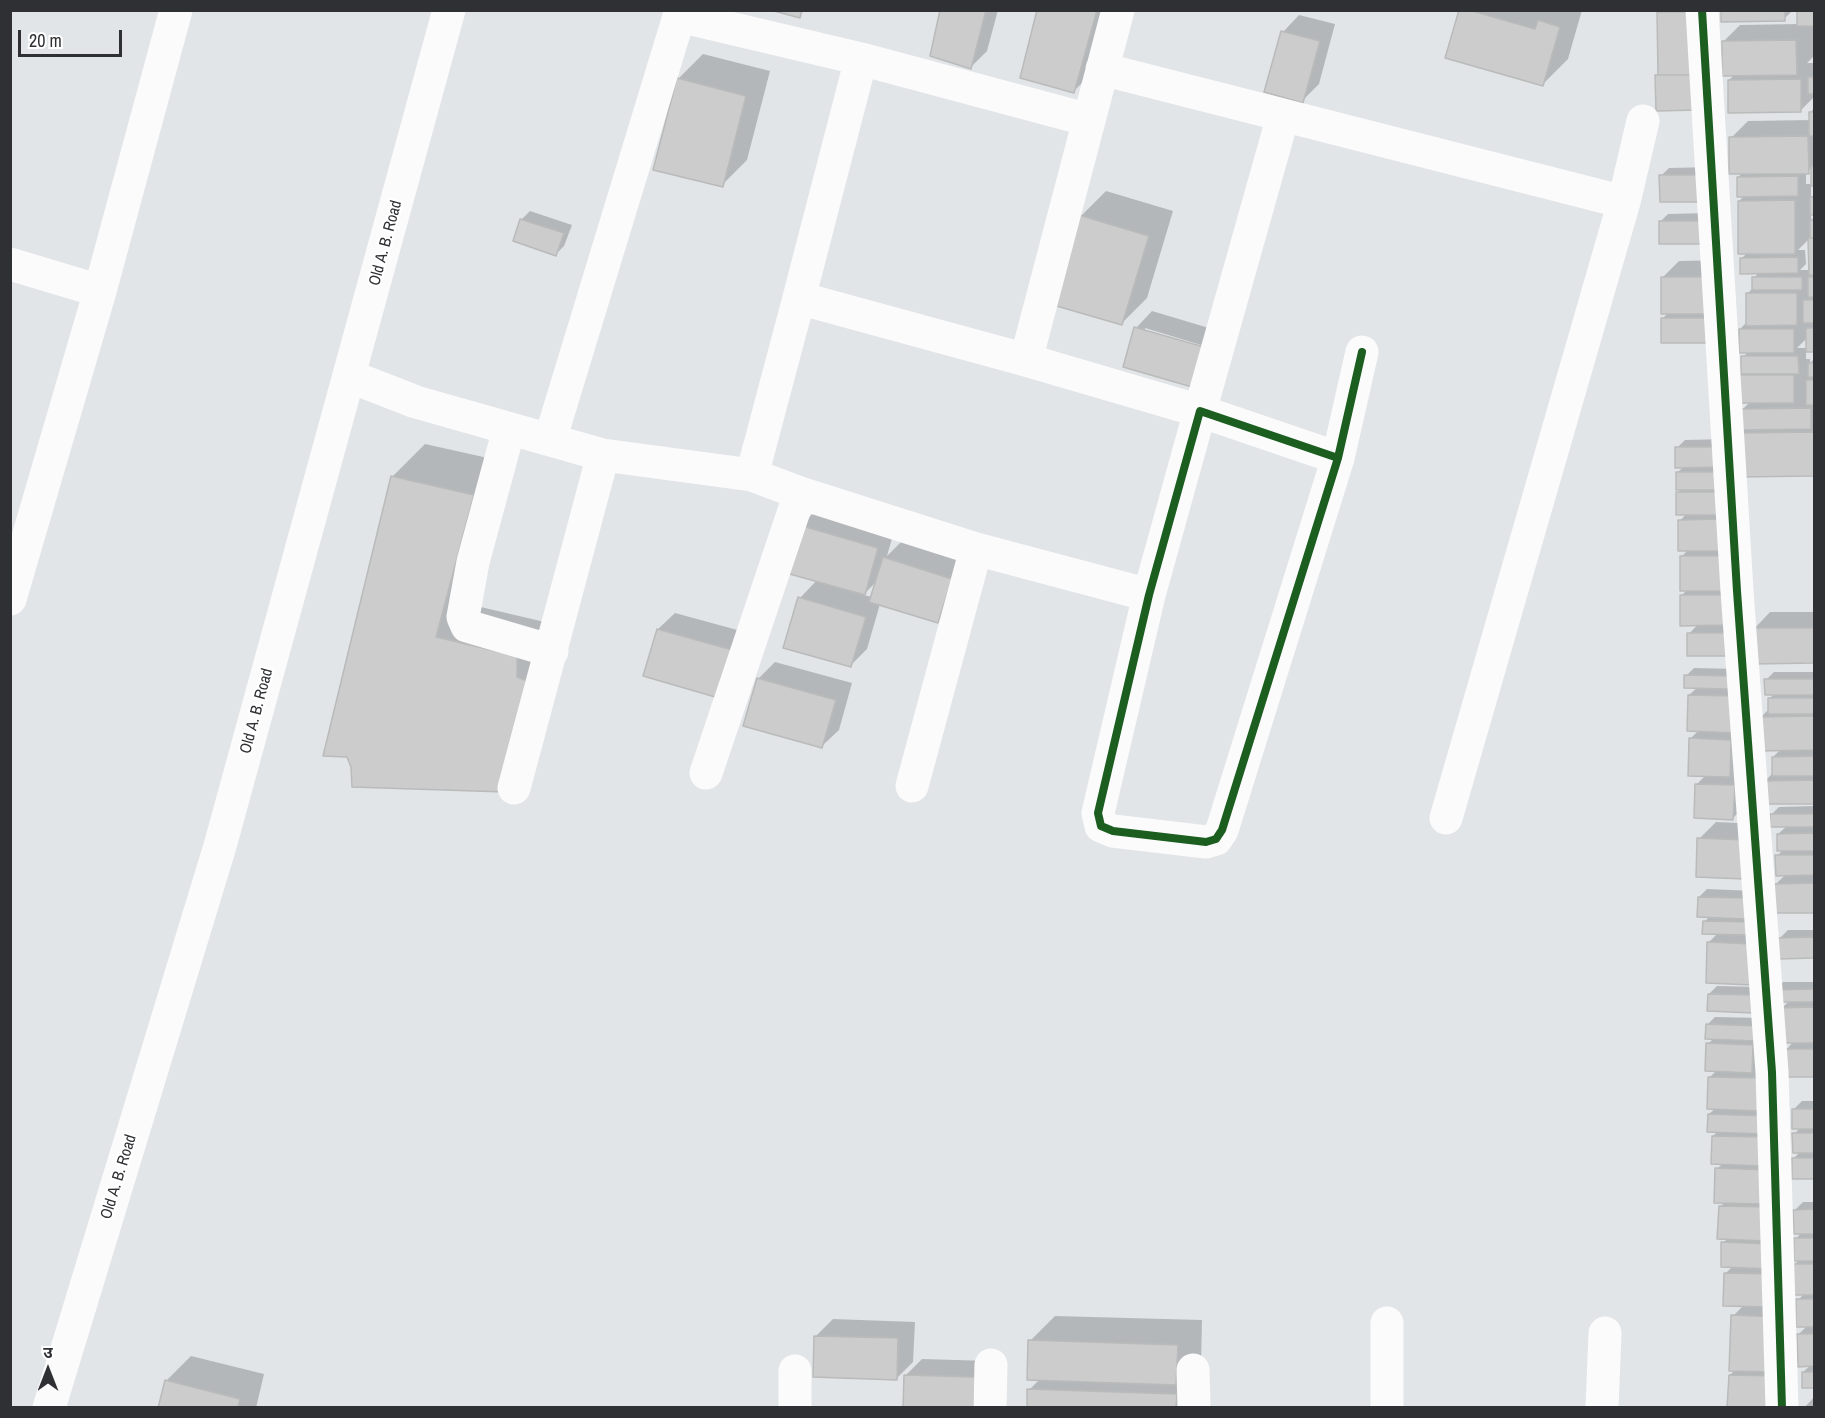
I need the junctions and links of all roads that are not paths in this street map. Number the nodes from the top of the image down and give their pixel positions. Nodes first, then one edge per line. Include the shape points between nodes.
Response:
1 (176, 10) edge
2 (449, 10) edge
3 (1118, 10) edge
4 (1702, 10) edge
5 (680, 13) edge
6 (861, 59) junction
7 (1102, 69) junction
8 (1283, 116) junction
9 (1089, 120) junction
10 (1643, 122) dead end
11 (1624, 202) junction
12 (10, 264) edge
13 (100, 291) junction
14 (799, 298) junction
15 (1362, 352) dead end
16 (1026, 360) junction
17 (349, 376) junction
18 (1200, 411) junction
19 (509, 429) junction
20 (550, 440) junction
21 (603, 454) junction
22 (1338, 458) junction
23 (753, 475) junction
24 (800, 493) junction
25 (976, 549) junction
26 (1149, 595) junction
27 (10, 599) edge
28 (552, 651) junction
29 (706, 773) dead end
30 (912, 786) dead end
31 (514, 788) dead end
32 (1446, 818) dead end
33 (1387, 1323) dead end
34 (1605, 1333) dead end
35 (991, 1365) dead end
36 (1193, 1370) dead end
37 (795, 1371) dead end
38 (49, 1407) edge
39 (795, 1407) edge
40 (990, 1407) edge
41 (1194, 1407) edge
42 (1387, 1407) edge
43 (1602, 1407) edge
44 (1782, 1407) edge

1 - 13 street
2 - 17 street, Old A. B. Road
3 - 7 street
4 - 44 street via 1737,591 1772,1072
5 - 6 street
5 - 20 street
6 - 9 street
6 - 14 street
7 - 8 street
7 - 9 street
8 - 11 street
8 - 18 street
9 - 16 street
10 - 11 street
11 - 32 street
12 - 13 street
13 - 27 street
14 - 16 street
14 - 23 street
15 - 22 street
16 - 18 street
17 - 19 street via 416,402
17 - 38 street, Old A. B. Road via 220,846
18 - 22 street
18 - 26 street
19 - 20 street
19 - 28 street via 473,562 463,617 467,626
20 - 21 street
21 - 23 street
21 - 28 street
22 - 26 street via 1222,830 1216,839 1206,842 1113,831 1101,826 1098,813
23 - 24 street
24 - 25 street
24 - 29 street
25 - 26 street
25 - 30 street
28 - 31 street
33 - 42 street
34 - 43 street
35 - 40 street
36 - 41 street
37 - 39 street

